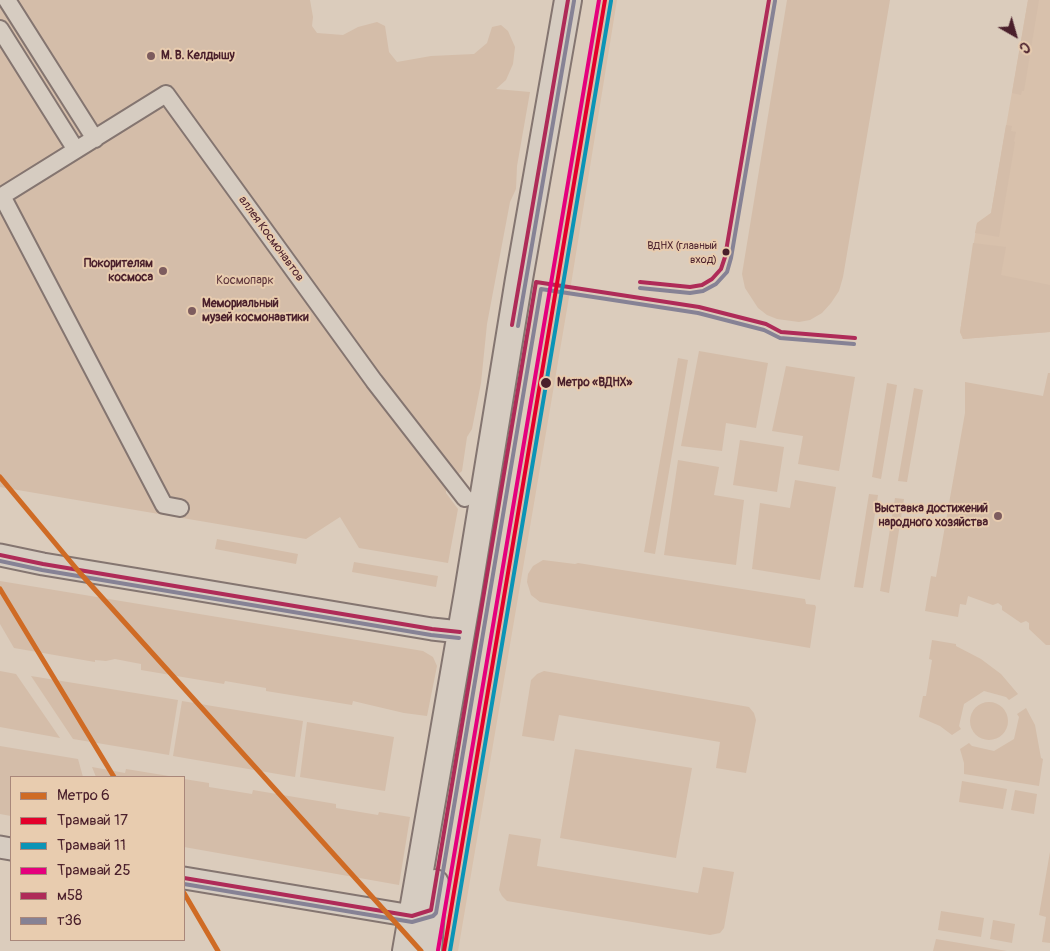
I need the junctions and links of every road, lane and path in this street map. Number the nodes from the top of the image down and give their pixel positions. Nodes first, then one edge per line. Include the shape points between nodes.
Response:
1 (8, 0) edge
2 (568, 0) edge
3 (585, 0) edge
4 (0, 29) edge
5 (95, 139) junction
6 (76, 150) junction
7 (465, 498) dead end
8 (180, 508) dead end
9 (0, 555) edge
10 (468, 633) junction
11 (185, 878) edge
12 (422, 913) junction
13 (406, 951) edge
14 (428, 951) edge

1 - 5 street
2 - 10 street via 468,592
3 - 10 street via 485,595
4 - 6 street
5 - 6 street, аллея Космонавтов
5 - 7 street, аллея Космонавтов via 166,94 374,381
6 - 8 street, аллея Космонавтов via 2,196 164,505
9 - 10 street
10 - 12 street
11 - 12 street
12 - 13 street
12 - 14 street

